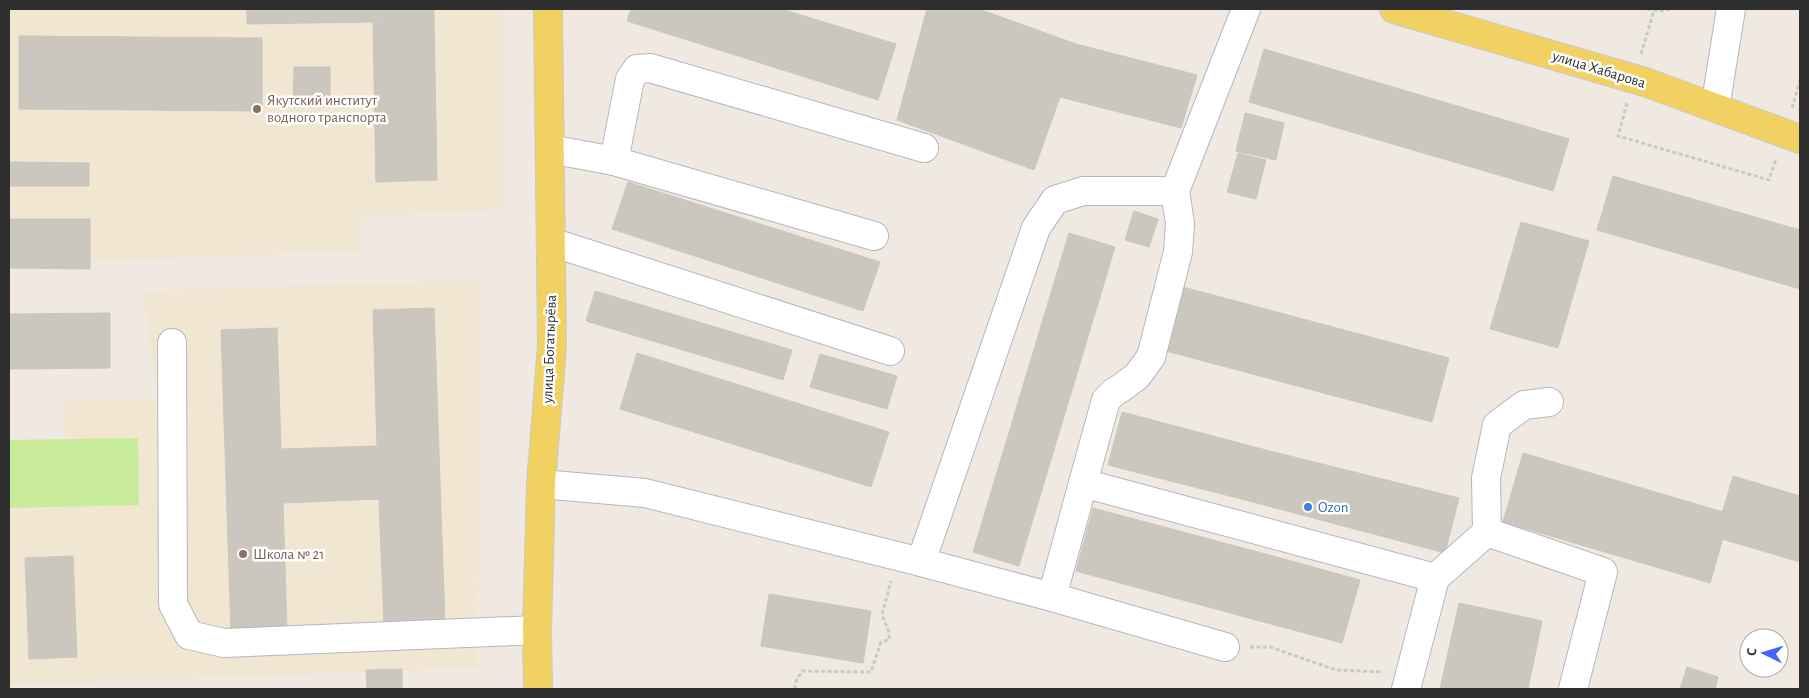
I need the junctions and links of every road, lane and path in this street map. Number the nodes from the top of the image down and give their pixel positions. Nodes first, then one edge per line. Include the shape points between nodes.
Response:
1 (548, 9) edge
2 (1246, 9) edge
3 (1394, 9) edge
4 (1647, 9) edge
5 (1673, 9) edge
6 (1731, 9) edge
7 (1715, 108) junction
8 (1800, 139) edge
9 (924, 148) dead end
10 (550, 149) junction
11 (614, 161) junction
12 (1175, 190) junction
13 (874, 236) dead end
14 (551, 242) junction
15 (172, 343) dead end
16 (890, 351) dead end
17 (1549, 402) dead end
18 (1083, 483) junction
19 (541, 484) junction
20 (1487, 532) junction
21 (909, 559) junction
22 (1434, 578) junction
23 (1052, 597) junction
24 (537, 630) junction
25 (1225, 646) joint
26 (1408, 682) edge
27 (538, 689) edge
28 (795, 689) edge
29 (1573, 689) edge

1 - 10 main road, улица Богатырёва
2 - 12 street
3 - 7 main road, улица Хабарова via 1645,82
4 - 5 path
6 - 7 street
7 - 8 main road, улица Хабарова
9 - 11 street via 650,68 637,69 630,79
10 - 11 street
10 - 14 main road, улица Богатырёва
11 - 13 street
12 - 18 street via 1180,228 1178,252 1151,357 1137,376 1106,400
12 - 21 street via 1083,190 1056,200 1036,228
14 - 16 street
14 - 19 main road, улица Богатырёва via 552,346
15 - 24 street via 173,604 189,635 224,643
17 - 20 street via 1524,405 1497,425 1486,478
18 - 22 street
18 - 23 street
19 - 21 street via 645,493
19 - 24 main road, улица Богатырёва
20 - 22 street
20 - 29 street via 1603,572
21 - 23 street
21 - 28 path via 882,615 889,632 888,640 881,642 871,672 802,671
22 - 26 street
23 - 25 street
24 - 27 main road, улица Богатырёва
25 - 26 path via 1270,647 1336,670

